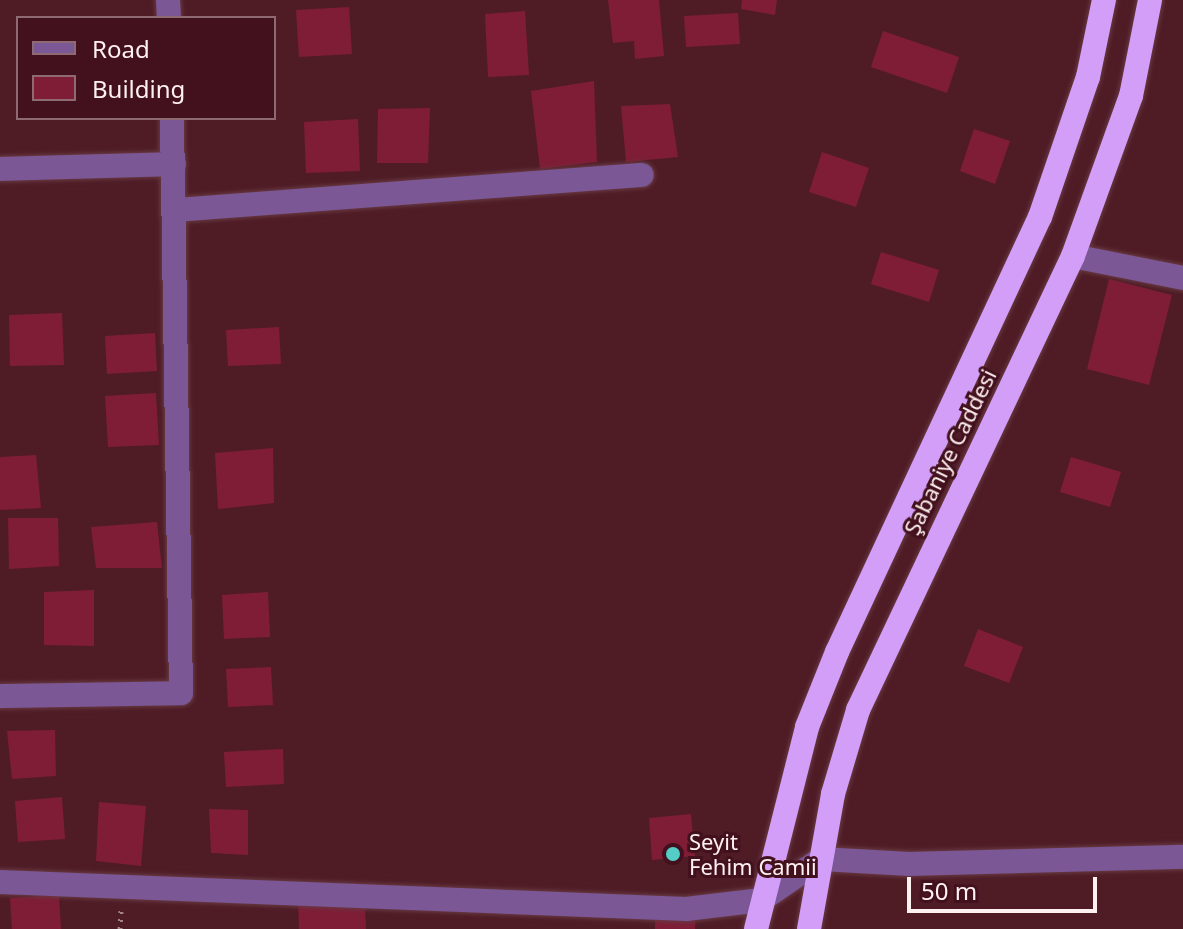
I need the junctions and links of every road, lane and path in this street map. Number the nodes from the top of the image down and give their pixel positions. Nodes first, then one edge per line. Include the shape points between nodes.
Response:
1 (1104, 0) edge
2 (1150, 0) edge
3 (172, 120) edge
4 (174, 164) junction
5 (0, 169) edge
6 (642, 175) dead end
7 (176, 210) junction
8 (1073, 256) junction
9 (1183, 278) edge
10 (0, 696) edge
11 (1183, 857) edge
12 (821, 859) junction
13 (0, 882) edge
14 (761, 900) junction
15 (756, 929) edge
16 (809, 929) edge

1 - 14 highway via 1084,91 1040,217 807,727
2 - 8 highway, Şabaniye Caddesi via 1131,96
3 - 4 street
4 - 5 street
4 - 7 street
6 - 7 street
7 - 10 street via 181,693
8 - 9 street
8 - 12 highway, Şabaniye Caddesi via 858,710 833,794
11 - 12 street via 910,864
12 - 14 street
12 - 16 highway, Şabaniye Caddesi
13 - 14 street via 686,909
14 - 15 highway

